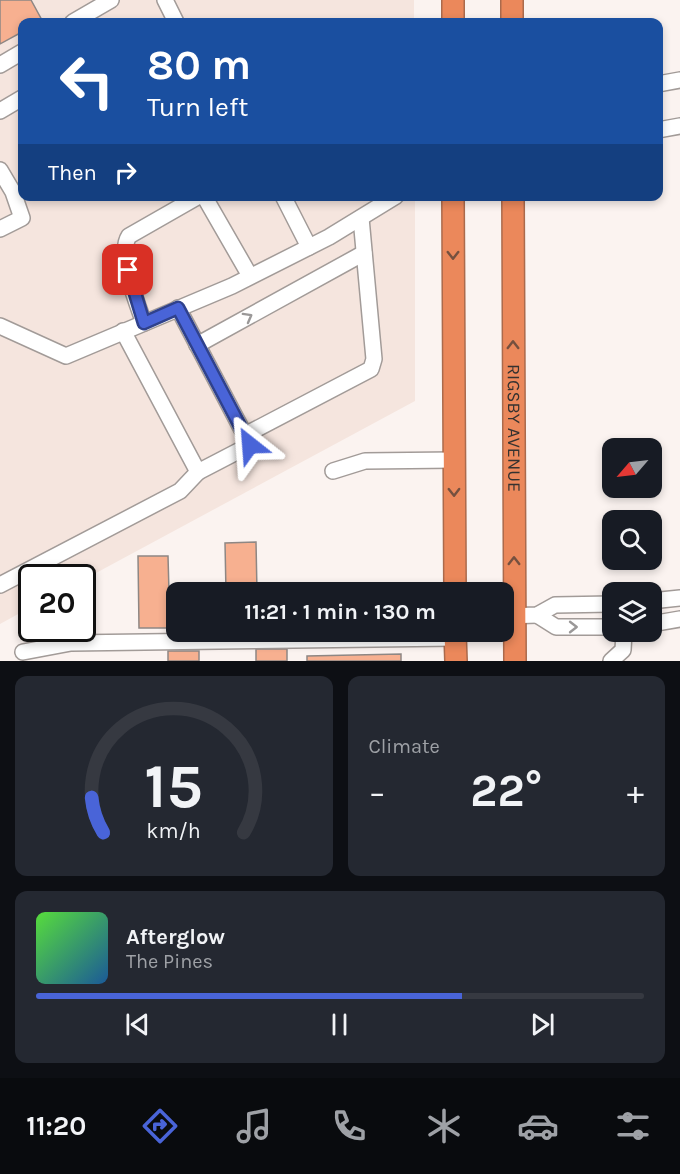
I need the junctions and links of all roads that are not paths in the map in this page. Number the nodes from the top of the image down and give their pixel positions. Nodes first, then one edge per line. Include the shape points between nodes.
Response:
1 (111, 0) edge
2 (165, 0) edge
3 (453, 0) edge
4 (512, 0) edge
5 (80, 18) edge
6 (174, 18) edge
7 (453, 18) edge
8 (512, 18) edge
9 (18, 54) edge
10 (0, 65) edge
11 (680, 80) edge
12 (663, 83) edge
13 (18, 100) edge
14 (0, 111) edge
15 (680, 126) edge
16 (663, 129) edge
17 (0, 170) edge
18 (190, 201) edge
19 (207, 201) edge
20 (286, 201) edge
21 (388, 201) edge
22 (453, 201) edge
23 (513, 201) edge
24 (360, 218) junction
25 (0, 229) edge
26 (309, 247) junction
27 (364, 253) junction
28 (250, 276) junction
29 (178, 308) junction
30 (144, 323) junction
31 (0, 326) edge
32 (123, 331) junction
33 (197, 345) junction
34 (245, 435) junction
35 (453, 460) junction
36 (333, 471) dead end
37 (198, 472) junction
38 (455, 582) edge
39 (509, 582) edge
40 (0, 585) edge
41 (680, 598) edge
42 (662, 600) edge
43 (602, 604) edge
44 (537, 615) junction
45 (514, 616) edge
46 (680, 619) edge
47 (662, 622) edge
48 (602, 627) edge
49 (166, 641) edge
50 (456, 642) edge
51 (512, 642) edge
52 (623, 642) edge
53 (22, 652) dead end
54 (456, 661) edge
55 (515, 661) edge
56 (611, 661) edge

1 - 5 street
2 - 6 street
3 - 7 highway
4 - 8 highway
9 - 10 street
11 - 12 street
13 - 14 street
15 - 16 street
17 - 25 street via 22,218
18 - 30 street via 129,236 124,243
19 - 28 street
20 - 26 street
21 - 24 street
22 -> 35 highway
39 -> 23 highway, RIGSBY AVENUE
24 - 26 street
24 - 27 street
26 - 28 street
33 -> 27 street
27 - 34 street via 374,358 371,369
28 - 29 street
29 - 30 street
29 - 33 street
30 - 32 street
31 - 32 street via 66,356
32 - 37 street
33 - 34 street
34 - 37 street via 250,445
35 - 36 street via 365,461
35 -> 38 highway
37 - 40 street via 180,491
41 - 42 street
43 - 44 street via 555,605
44 - 45 street
44 -> 48 street via 556,627
46 - 47 street
49 - 53 street via 71,643
50 - 54 highway
51 - 55 highway, RIGSBY AVENUE
52 - 56 street via 623,650

